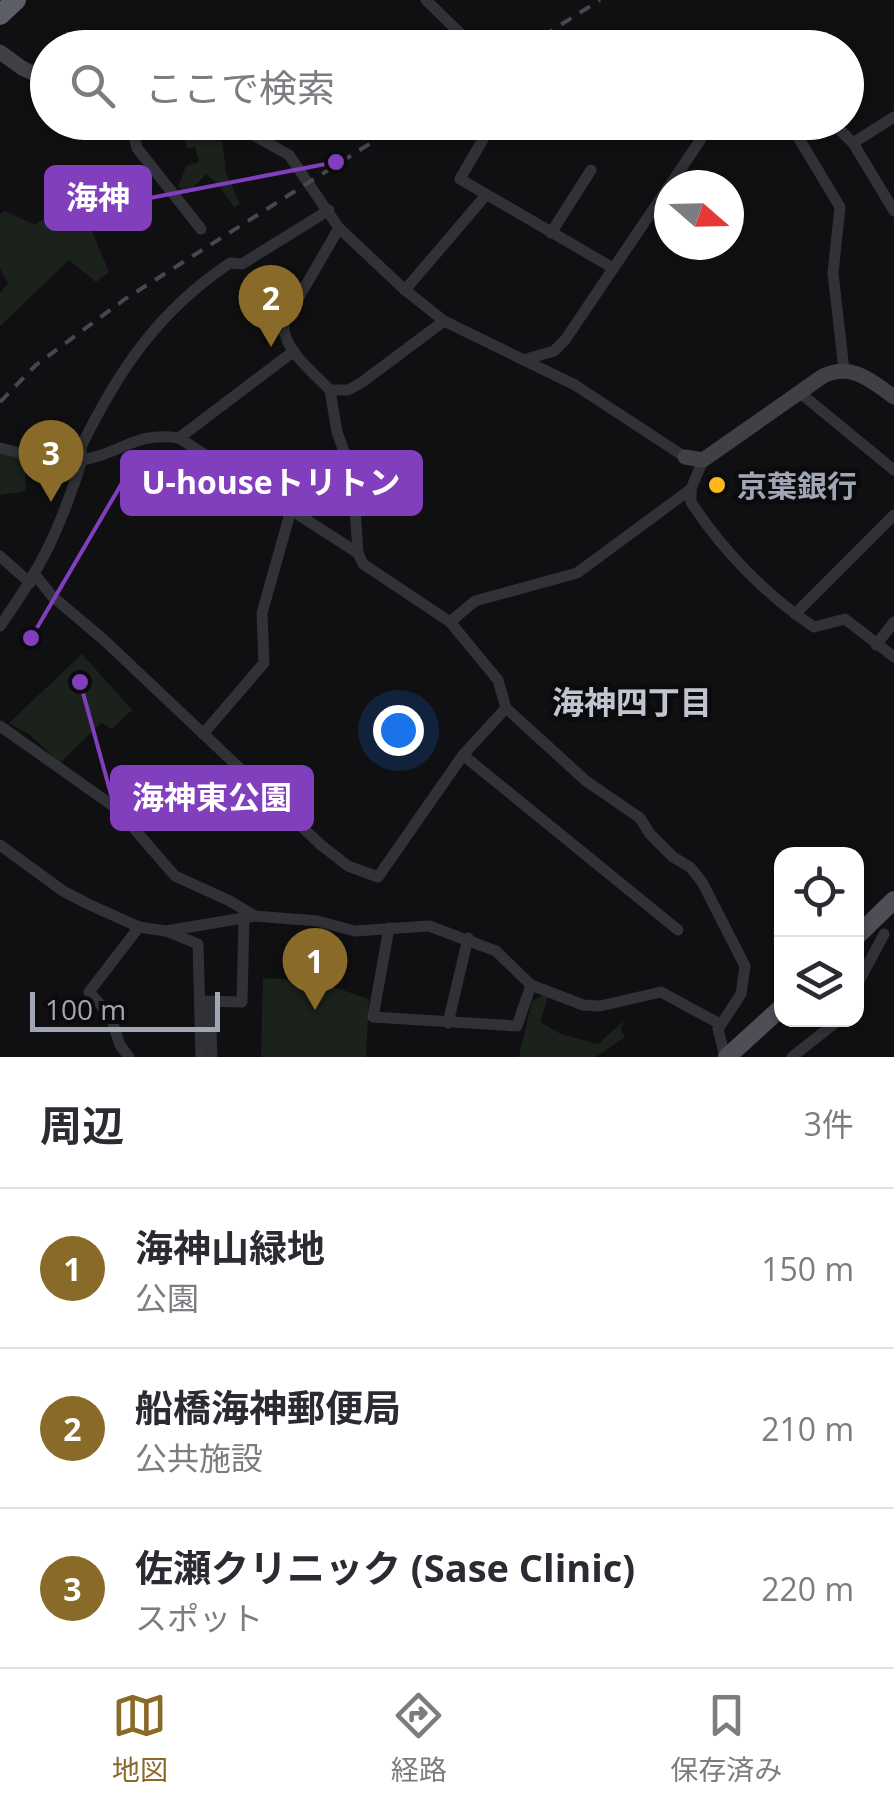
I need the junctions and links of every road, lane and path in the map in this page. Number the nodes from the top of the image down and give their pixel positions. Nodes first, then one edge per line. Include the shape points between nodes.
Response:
1 (16, 0) edge
2 (426, 0) edge
3 (0, 14) edge
4 (457, 30) edge
5 (0, 52) edge
6 (30, 72) edge
7 (894, 117) edge
8 (864, 136) edge
9 (135, 140) edge
10 (263, 140) edge
11 (482, 140) edge
12 (700, 140) edge
13 (800, 140) edge
14 (850, 140) edge
15 (858, 140) edge
16 (853, 143) junction
17 (591, 170) dead end
18 (680, 170) edge
19 (486, 195) junction
20 (654, 208) edge
21 (328, 210) junction
22 (894, 211) edge
23 (200, 228) dead end
24 (339, 228) junction
25 (551, 233) junction
26 (613, 268) junction
27 (404, 290) junction
28 (444, 321) junction
29 (294, 350) junction
30 (522, 360) junction
31 (844, 370) junction
32 (330, 390) junction
33 (799, 392) junction
34 (894, 396) edge
35 (179, 438) junction
36 (0, 448) edge
37 (81, 457) junction
38 (685, 457) joint
39 (703, 460) junction
40 (894, 470) edge
41 (691, 489) junction
42 (291, 510) junction
43 (894, 515) edge
44 (358, 553) junction
45 (0, 556) edge
46 (33, 580) junction
47 (794, 614) junction
48 (450, 622) junction
49 (894, 622) edge
50 (0, 626) edge
51 (876, 645) junction
52 (894, 657) edge
53 (506, 708) junction
54 (0, 726) edge
55 (203, 734) junction
56 (463, 755) junction
57 (0, 845) edge
58 (894, 900) edge
59 (249, 917) junction
60 (139, 927) junction
61 (388, 928) junction
62 (864, 929) edge
63 (166, 930) junction
64 (678, 930) dead end
65 (884, 934) dead end
66 (468, 938) junction
67 (864, 971) edge
68 (531, 985) junction
69 (205, 1002) junction
70 (774, 1014) edge
71 (448, 1023) junction
72 (720, 1024) junction
73 (831, 1027) edge
74 (128, 1057) edge
75 (201, 1057) edge
76 (212, 1057) edge
77 (726, 1057) edge
78 (792, 1057) edge

1 - 3 highway
2 - 4 street
5 - 6 street
7 - 8 street
9 - 23 street
10 - 21 street via 288,154
11 - 19 street via 459,176
12 - 18 street
13 - 31 street via 840,207 833,273
14 - 16 street
15 - 16 street
16 - 22 street
17 - 25 street
19 - 25 street
19 - 27 street
20 - 26 street
21 - 24 street
21 - 37 street via 242,264 220,269 156,326 119,375
24 - 27 street
24 - 29 street via 284,323 282,333
25 - 26 street
26 - 30 street via 565,340 554,351
27 - 28 street
28 - 30 street
28 - 32 street via 362,383
29 - 32 street
29 - 35 street
30 - 38 street via 603,401
31 - 33 street
31 - 34 street
32 - 44 street via 353,476
33 - 39 street
33 - 40 street
35 - 37 street via 148,436 102,457
35 - 42 street
36 - 37 street
37 - 46 street via 56,536
38 - 39 street
39 - 41 street
41 - 47 street via 690,502 704,522
41 - 48 street via 578,574 475,601
42 - 44 street
42 - 55 street via 262,613 264,663
43 - 47 street
44 - 48 street via 363,564
45 - 46 street
46 - 50 street
46 - 55 street
47 - 51 street via 814,627 845,620
48 - 53 street via 498,680
49 - 51 street
51 - 52 street
53 - 56 street
53 - 72 street via 586,781 640,818 702,882 745,966 741,994
54 - 59 street via 116,808 175,876
55 - 56 street via 322,845 378,878
56 - 64 street
57 - 60 street via 62,891
58 - 62 main road
59 - 61 street via 356,931
59 - 63 street
59 - 69 street via 242,1002
60 - 63 street
60 - 74 street via 88,992 110,1015
61 - 66 street via 429,926
61 - 71 street via 373,1016
63 - 69 street via 198,944
65 - 67 street
66 - 68 street via 496,951
66 - 71 street
68 - 71 street via 516,1026
68 - 72 street via 600,1006 661,992
69 - 75 street
69 - 76 street
70 - 77 main road
72 - 77 street
73 - 78 street

